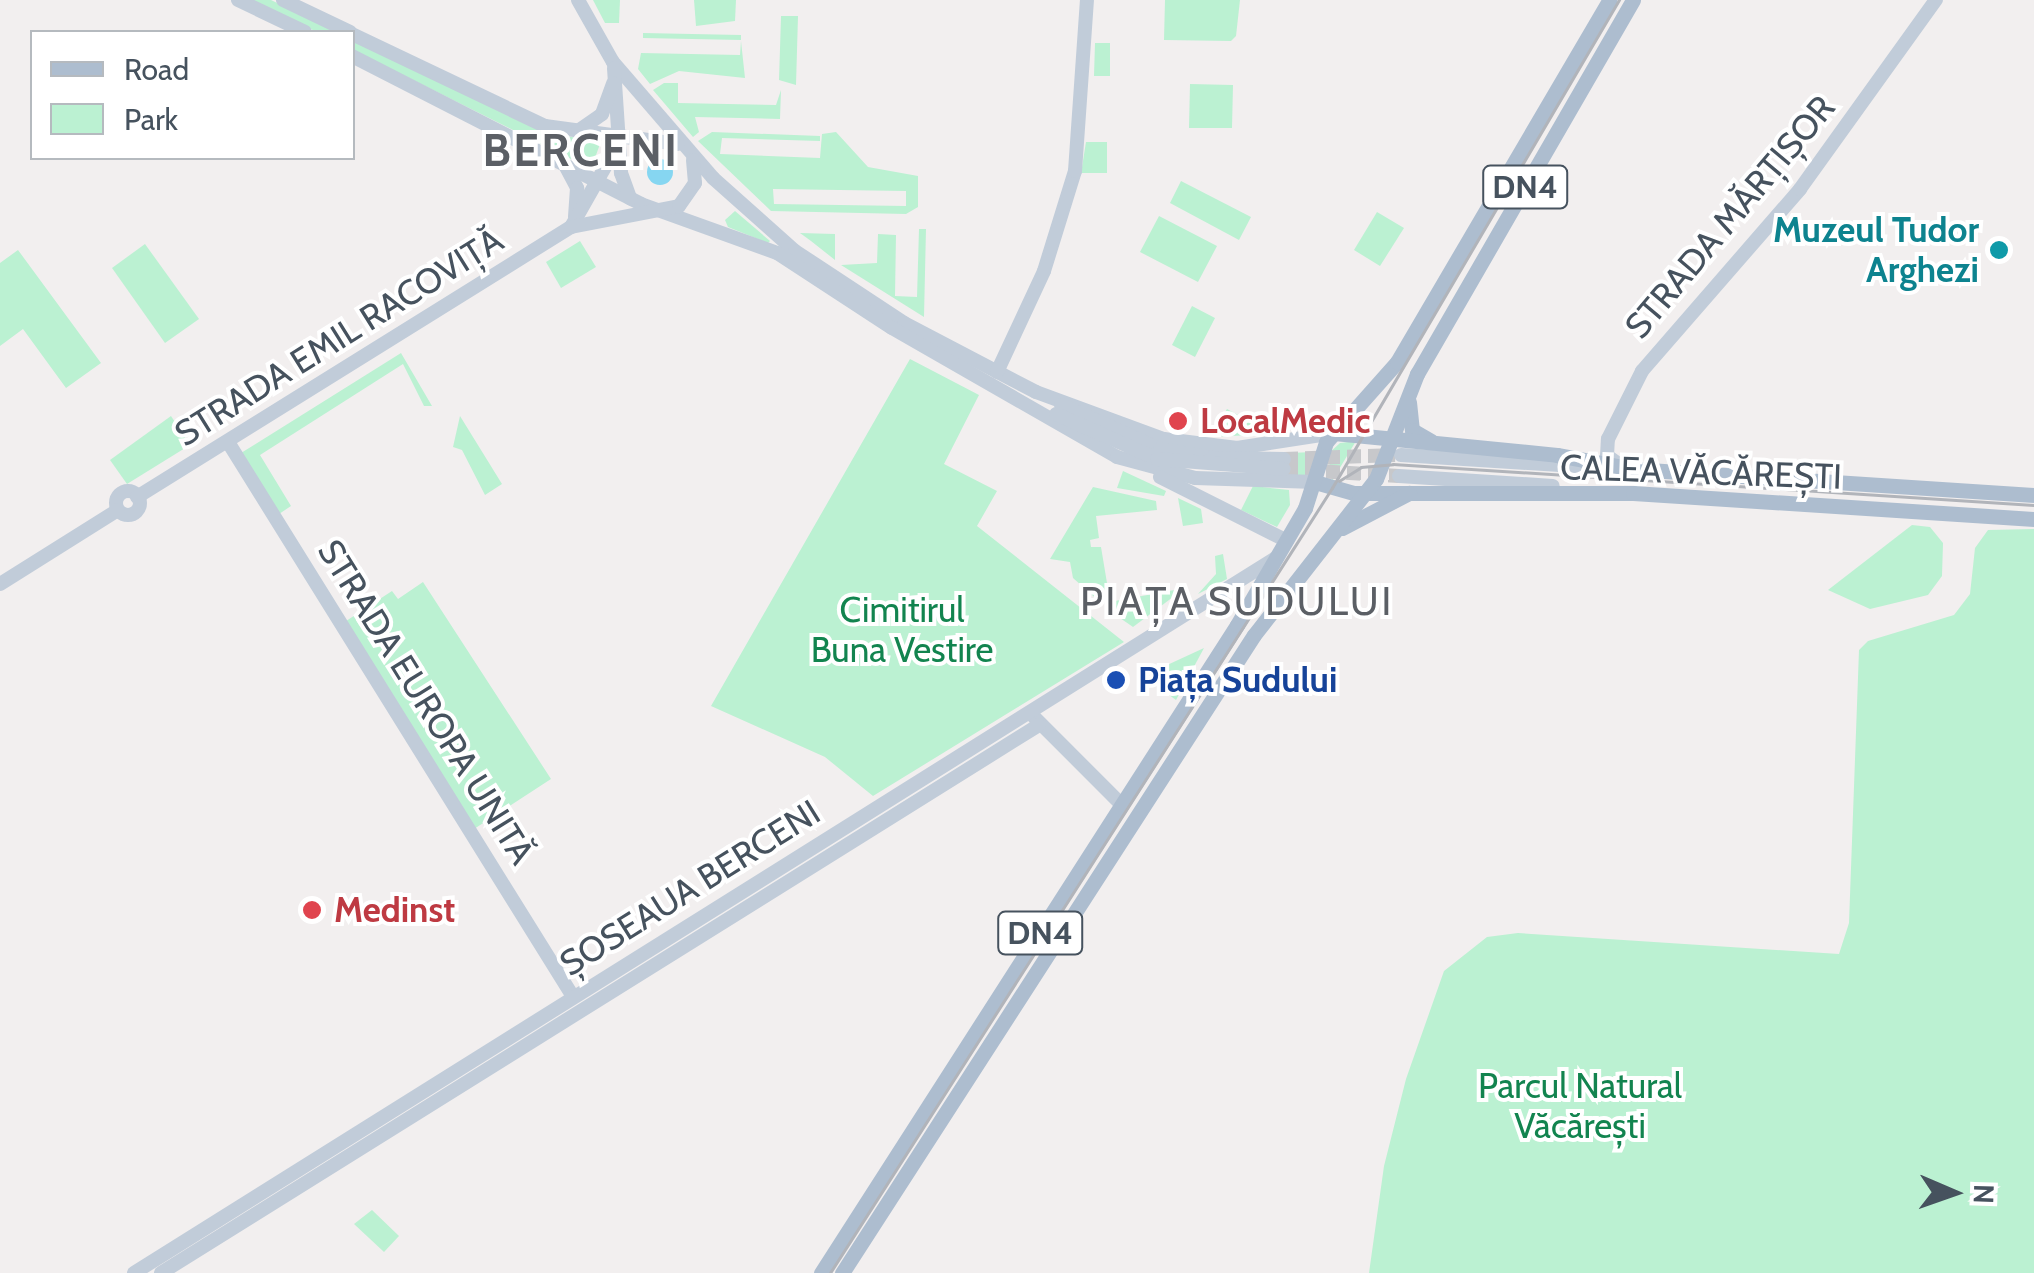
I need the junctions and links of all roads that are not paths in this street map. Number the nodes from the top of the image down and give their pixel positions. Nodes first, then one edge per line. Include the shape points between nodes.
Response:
1 (238, 0) edge
2 (283, 0) edge
3 (578, 0) edge
4 (1087, 0) edge
5 (1608, 0) edge
6 (1634, 0) edge
7 (1936, 0) edge
8 (301, 30) edge
9 (345, 30) edge
10 (355, 35) edge
11 (355, 58) edge
12 (613, 62) junction
13 (571, 133) junction
14 (620, 136) junction
15 (647, 138) junction
16 (689, 152) junction
17 (620, 159) junction
18 (565, 164) junction
19 (602, 178) junction
20 (630, 198) junction
21 (664, 212) junction
22 (571, 227) junction
23 (1417, 374) junction
24 (995, 377) junction
25 (1036, 392) junction
26 (1334, 433) junction
27 (1389, 441) junction
28 (228, 442) junction
29 (1607, 446) junction
30 (1474, 448) junction
31 (1401, 456) tunnel mouth
32 (1586, 460) junction
33 (1142, 467) junction
34 (1633, 470) junction
35 (1399, 476) tunnel mouth
36 (1315, 482) junction
37 (1423, 490) junction
38 (1962, 490) junction
39 (1366, 492) junction
40 (1634, 493) junction
41 (2034, 494) edge
42 (1960, 514) junction
43 (2034, 519) edge
44 (1326, 540) junction
45 (1283, 548) junction
46 (0, 584) edge
47 (1035, 719) junction
48 (1129, 809) junction
49 (720, 913) junction
50 (572, 995) junction
51 (346, 1147) junction
52 (211, 1233) junction
53 (134, 1273) edge
54 (161, 1273) edge
55 (821, 1273) edge
56 (842, 1273) edge

1 - 8 main road
2 - 9 main road
3 - 12 main road
4 - 24 main road via 1075,171 1044,270
5 - 26 main road, DN4 via 1397,362
6 - 23 main road, DN4
7 - 29 main road, STRADA MĂRȚIȘOR via 1800,189 1649,360 1618,410
10 - 13 main road
11 - 18 main road
12 - 13 main road via 605,110
12 - 14 main road
12 - 16 main road
13 - 14 main road
14 - 15 main road
14 - 17 main road
14 - 19 main road
15 - 16 main road
15 - 17 main road
16 - 21 main road via 696,177 691,194
16 - 24 main road via 807,260
17 - 19 main road
17 - 20 main road
18 - 19 main road
18 - 22 main road via 578,196
19 - 20 main road
19 - 22 main road, STRADA EMIL RACOVIȚĂ
20 - 21 main road
21 - 22 main road, STRADA EMIL RACOVIȚĂ via 620,214
21 - 24 main road via 777,253 892,328
22 - 28 main road, STRADA EMIL RACOVIȚĂ
23 - 27 main road, DN4
23 - 30 main road via 1408,406 1412,430 1431,442
24 - 25 main road
24 - 25 main road via 1157,459 1284,464 1160,449
24 - 33 main road via 1074,435
25 - 26 main road via 1188,444 1252,447
26 - 27 main road, CALEA VĂCĂREȘTI
26 - 36 main road, DN4 via 1322,448
27 - 30 main road, CALEA VĂCĂREȘTI
27 - 39 main road, DN4
28 - 46 main road, STRADA EMIL RACOVIȚĂ via 138,497 121,494 118,510
28 - 50 main road, STRADA EUROPA UNITĂ
29 - 32 main road
29 - 34 main road via 1610,459
30 - 32 main road, CALEA VĂCĂREȘTI
31 - 34 main road
32 - 34 main road, CALEA VĂCĂREȘTI
33 - 36 main road via 1195,478
33 - 45 main road
34 - 38 main road, CALEA VĂCĂREȘTI
35 - 40 main road
36 - 39 main road, CALEA VĂCĂREȘTI
36 - 45 main road, DN4
37 - 39 main road, CALEA VĂCĂREȘTI
37 - 40 main road, CALEA VĂCĂREȘTI via 1552,497
37 - 44 main road via 1378,505
38 - 41 main road, CALEA VĂCĂREȘTI
38 - 42 main road
39 - 44 main road, DN4
40 - 42 main road, CALEA VĂCĂREȘTI
42 - 43 main road, CALEA VĂCĂREȘTI
44 - 48 main road, DN4
45 - 47 main road, ȘOSEAUA BERCENI
45 - 48 main road, DN4
47 - 48 main road
47 - 49 main road, ȘOSEAUA BERCENI
48 - 55 main road, DN4
48 - 56 main road, DN4
49 - 50 main road, ȘOSEAUA BERCENI
49 - 51 main road, ȘOSEAUA BERCENI
50 - 51 main road, ȘOSEAUA BERCENI
51 - 52 main road, ȘOSEAUA BERCENI
52 - 53 main road, ȘOSEAUA BERCENI
52 - 54 main road, ȘOSEAUA BERCENI

